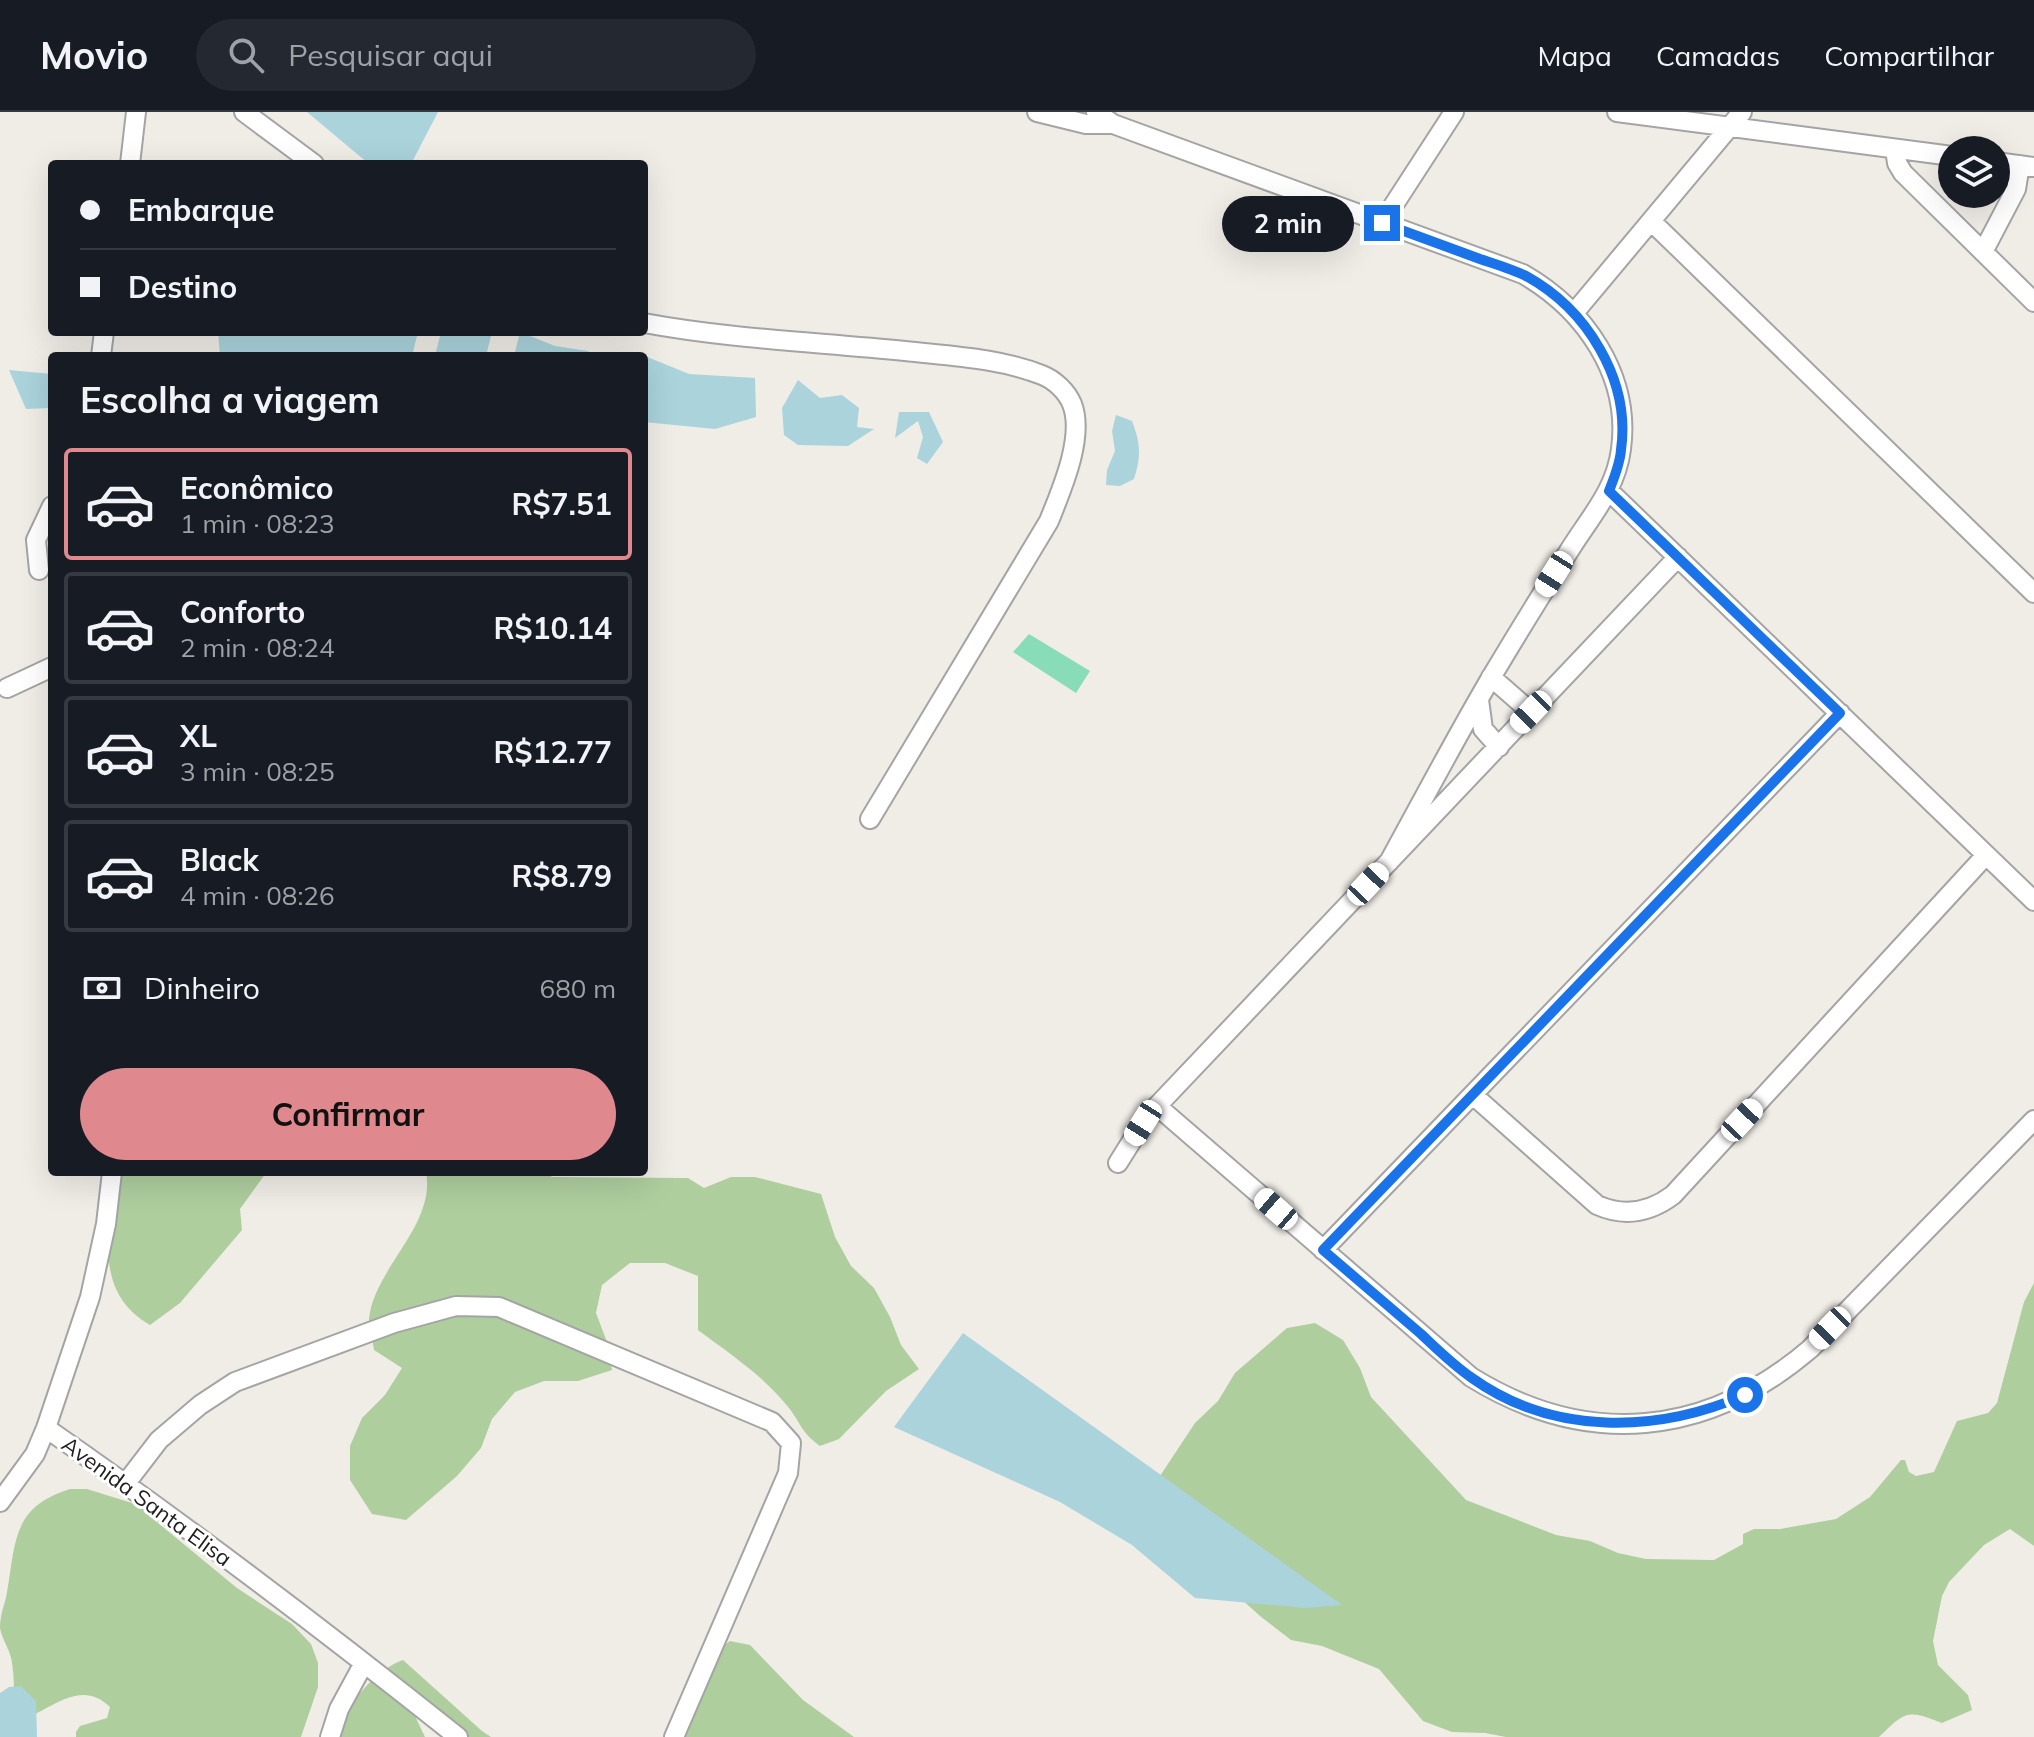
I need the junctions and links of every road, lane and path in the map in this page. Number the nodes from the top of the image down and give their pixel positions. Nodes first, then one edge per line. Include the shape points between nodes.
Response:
1 (136, 112) edge
2 (244, 112) edge
3 (1037, 112) edge
4 (1096, 112) edge
5 (1454, 112) edge
6 (1617, 112) edge
7 (1118, 118) edge
8 (1736, 120) edge
9 (1895, 149) junction
10 (1938, 154) edge
11 (130, 160) edge
12 (309, 160) edge
13 (2027, 166) edge
14 (1651, 221) junction
15 (1382, 223) junction
16 (1983, 252) junction
17 (2034, 302) edge
18 (1574, 313) junction
19 (648, 324) edge
20 (1609, 491) junction
21 (48, 514) edge
22 (1678, 557) junction
23 (39, 570) dead end
24 (2034, 593) edge
25 (48, 669) edge
26 (1491, 677) junction
27 (7, 688) dead end
28 (1479, 700) junction
29 (1531, 712) junction
30 (1840, 713) junction
31 (1499, 747) junction
32 (870, 819) dead end
33 (1986, 855) junction
34 (1389, 862) junction
35 (2034, 901) edge
36 (1473, 1095) junction
37 (1157, 1106) junction
38 (2034, 1120) edge
39 (1118, 1163) dead end
40 (112, 1176) edge
41 (1323, 1250) junction
42 (46, 1428) junction
43 (126, 1483) junction
44 (0, 1502) edge
45 (364, 1663) junction
46 (330, 1737) edge
47 (458, 1737) edge
48 (674, 1737) edge

1 - 11 street
2 - 12 street
3 - 7 street via 1086,124
4 - 7 street
5 - 15 street
6 - 8 street
7 - 15 street
8 - 9 street
8 - 14 street
9 - 10 street
9 - 16 street via 1903,173
13 - 16 street
14 - 18 street
14 - 24 street
15 - 18 street via 1523,274
16 - 17 street
18 - 20 street via 1609,366 1620,408 1621,450
19 - 32 street via 972,358 1046,376 1073,405 1070,470 1049,521
20 - 22 street
20 - 26 street
21 - 23 street via 36,540
22 - 29 street
22 - 30 street
25 - 27 street
26 - 28 street
26 - 29 street
28 - 31 street via 1483,729
28 - 34 street
29 - 31 street
30 - 33 street
30 - 36 street
31 - 34 street
33 - 35 street
33 - 36 street via 1673,1195 1652,1208 1618,1212 1597,1205
34 - 37 street
36 - 41 street
37 - 39 street
37 - 41 street
38 - 41 street via 1800,1358 1745,1395 1670,1420 1592,1422 1541,1411 1493,1391
40 - 42 street, Avenida Santa Elisa via 90,1297
42 - 43 street, Avenida Santa Elisa
42 - 44 street via 35,1454
43 - 45 street, Avenida Santa Elisa
43 - 48 street via 159,1440 235,1382 394,1323 456,1306 499,1307 772,1422 791,1443 788,1473
45 - 46 street
45 - 47 street, Avenida Santa Elisa

